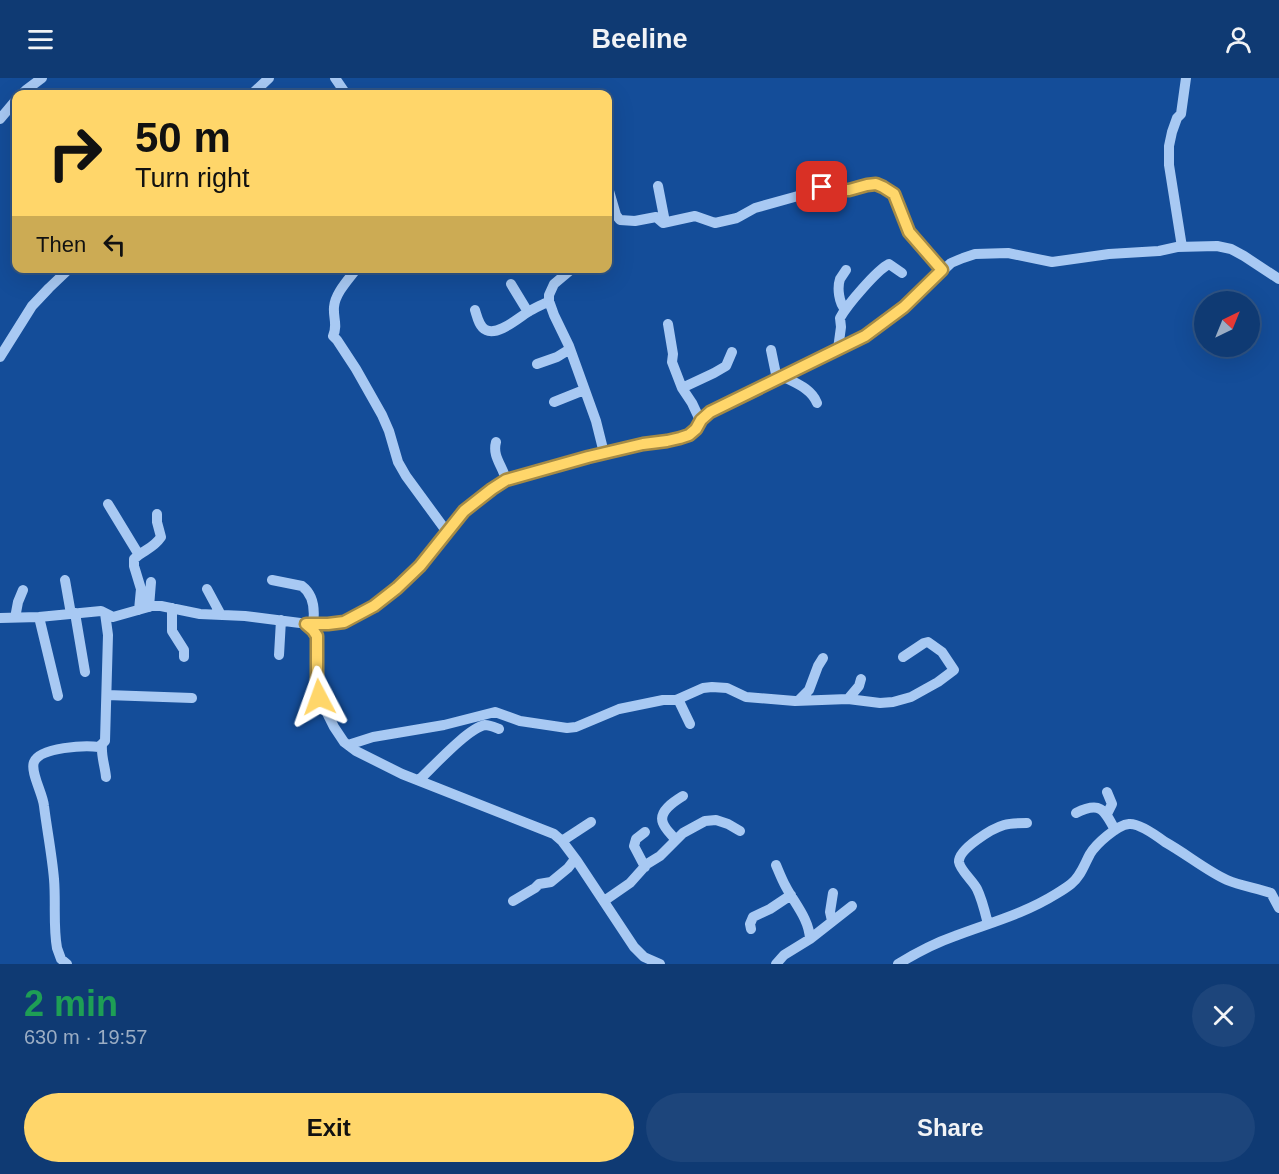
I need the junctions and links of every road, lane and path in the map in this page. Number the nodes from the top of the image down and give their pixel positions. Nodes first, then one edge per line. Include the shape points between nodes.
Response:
1 (42, 78) edge
2 (269, 78) edge
3 (1186, 78) edge
4 (27, 90) edge
5 (256, 90) edge
6 (12, 105) edge
7 (0, 119) edge
8 (658, 186) dead end
9 (612, 203) edge
10 (665, 222) junction
11 (1182, 247) junction
12 (846, 270) dead end
13 (942, 270) junction
14 (65, 273) edge
15 (354, 273) edge
16 (567, 273) edge
17 (903, 273) dead end
18 (1279, 279) edge
19 (511, 284) dead end
20 (549, 302) junction
21 (845, 309) junction
22 (475, 310) dead end
23 (528, 312) junction
24 (668, 324) dead end
25 (570, 349) junction
26 (838, 349) junction
27 (771, 350) dead end
28 (732, 352) dead end
29 (0, 357) edge
30 (537, 364) dead end
31 (779, 378) junction
32 (682, 388) junction
33 (584, 390) junction
34 (554, 402) dead end
35 (817, 403) dead end
36 (700, 420) junction
37 (496, 442) dead end
38 (604, 453) junction
39 (506, 480) junction
40 (108, 504) dead end
41 (157, 514) dead end
42 (447, 532) junction
43 (139, 555) junction
44 (65, 580) dead end
45 (272, 580) dead end
46 (151, 582) dead end
47 (207, 589) dead end
48 (23, 590) dead end
49 (172, 608) junction
50 (144, 609) junction
51 (105, 613) junction
52 (73, 614) junction
53 (221, 615) junction
54 (39, 617) junction
55 (0, 618) edge
56 (15, 618) junction
57 (281, 620) junction
58 (310, 624) junction
59 (279, 655) dead end
60 (184, 657) dead end
61 (903, 657) dead end
62 (823, 658) dead end
63 (85, 672) dead end
64 (861, 679) dead end
65 (107, 695) junction
66 (58, 696) dead end
67 (192, 698) dead end
68 (678, 699) junction
69 (848, 699) junction
70 (798, 701) junction
71 (690, 724) dead end
72 (499, 729) dead end
73 (348, 744) junction
74 (102, 745) junction
75 (106, 777) dead end
76 (419, 780) junction
77 (1107, 792) dead end
78 (683, 796) dead end
79 (1076, 813) dead end
80 (1107, 814) junction
81 (591, 822) dead end
82 (1027, 823) dead end
83 (1115, 830) junction
84 (740, 831) dead end
85 (645, 832) dead end
86 (675, 839) junction
87 (562, 841) junction
88 (575, 859) junction
89 (776, 865) dead end
90 (645, 867) junction
91 (833, 893) dead end
92 (791, 895) junction
93 (604, 901) junction
94 (513, 902) dead end
95 (852, 906) dead end
96 (1279, 908) edge
97 (832, 921) junction
98 (988, 924) junction
99 (751, 928) dead end
100 (810, 939) junction
101 (67, 964) edge
102 (660, 964) edge
103 (776, 964) edge
104 (898, 964) edge

1 - 4 street
2 - 5 street
3 - 11 street via 1169,147
6 - 7 street
8 - 10 street
9 - 10 street via 620,220 656,217
10 - 13 street via 695,216 715,223 817,187 839,191 876,184 894,194 909,232
11 - 13 street via 1053,262 1008,253 975,254
11 - 18 street via 1231,249
12 - 21 street via 839,287
13 - 26 street via 879,326
14 - 29 street via 32,306
15 - 42 street via 337,297 333,336 382,415 406,476
16 - 20 street via 554,284
17 - 21 street via 889,264 885,266
19 - 23 street
20 - 23 street
20 - 25 street
21 - 26 street via 840,318
22 - 23 street via 487,331 508,326
24 - 32 street via 672,362
25 - 30 street
25 - 33 street
26 - 31 street
27 - 31 street
28 - 32 street via 726,366
31 - 35 street via 804,388
31 - 36 street
32 - 36 street
33 - 34 street
33 - 38 street
36 - 38 street via 689,435
37 - 39 street via 494,450
38 - 39 street
39 - 42 street via 464,511
40 - 43 street
41 - 43 street via 161,537
42 - 58 street via 420,566 374,606 344,622
43 - 50 street via 134,566
44 - 52 street
45 - 58 street via 306,589 314,614
46 - 50 street
47 - 53 street
48 - 56 street
49 - 50 street
49 - 53 street
49 - 60 street via 172,631
50 - 51 street via 113,617
51 - 52 street
51 - 65 street
52 - 54 street
52 - 63 street
53 - 57 street
54 - 56 street
54 - 66 street
55 - 56 street
57 - 58 street
57 - 59 street
58 - 73 street via 317,636 319,697
61 - 69 street via 928,642 942,652 954,670 911,697 893,702
62 - 70 street via 808,690
64 - 69 street
65 - 67 street
65 - 74 street via 106,736
68 - 70 street via 703,688 720,687 746,697
68 - 71 street
68 - 73 street via 619,709 576,727 530,723 489,712
69 - 70 street
72 - 76 street via 489,725 477,728
73 - 76 street
74 - 75 street
74 - 101 street via 44,753 33,764 44,802 54,879 57,948
76 - 87 street via 555,834
77 - 80 street via 1112,804
78 - 86 street via 667,807 662,817
79 - 80 street via 1093,807
80 - 83 street
81 - 87 street
82 - 98 street via 1001,825 975,840 959,858 980,895
83 - 96 street via 1128,824 1140,826 1227,879 1271,893
83 - 98 street via 1090,853 1081,873 1069,886 1037,906
84 - 86 street via 716,820 705,821
85 - 90 street via 634,846
86 - 90 street
87 - 88 street
88 - 93 street
88 - 94 street via 551,882 539,884
89 - 92 street
90 - 93 street
91 - 97 street
92 - 99 street via 753,917
92 - 100 street via 807,923
93 - 102 street via 634,947
95 - 97 street
97 - 100 street
98 - 104 street via 931,946
100 - 103 street

